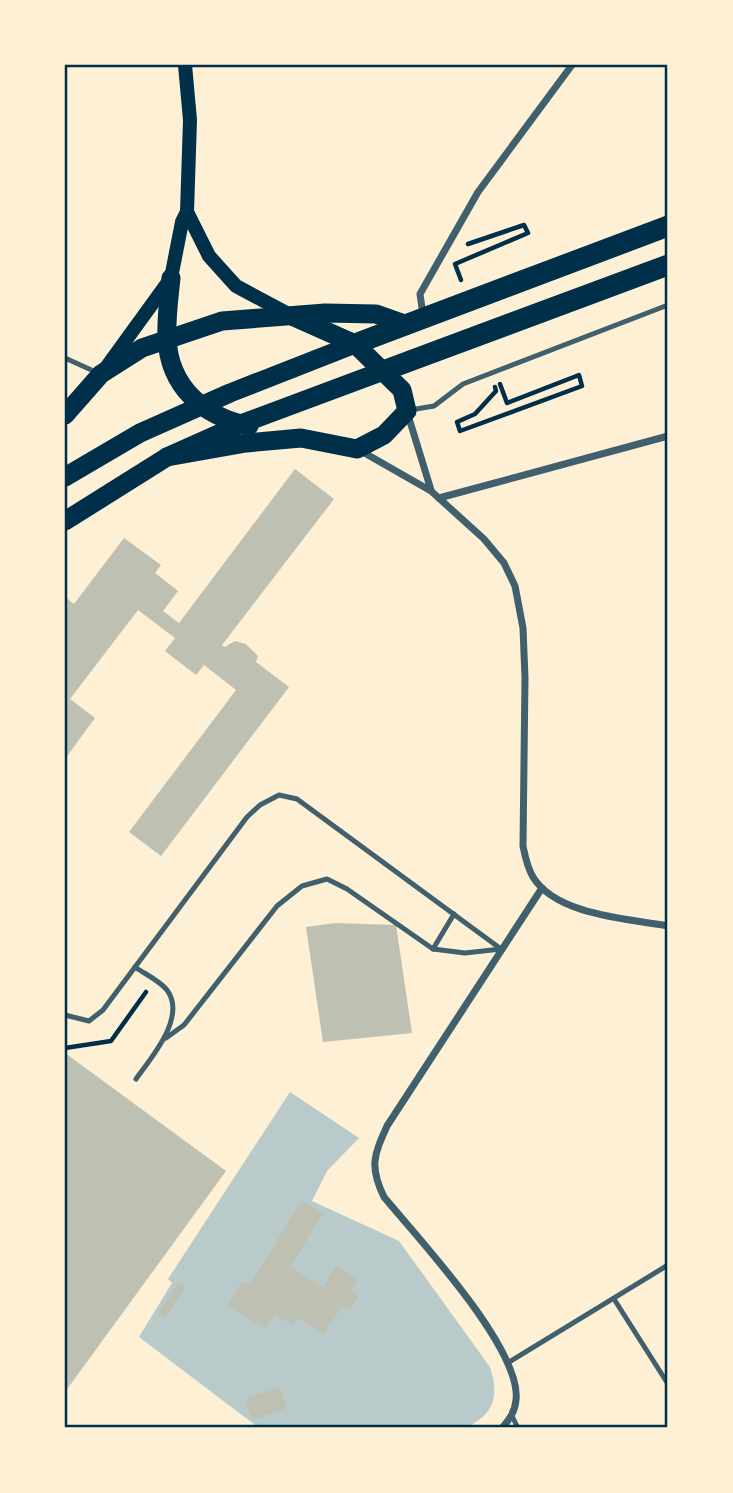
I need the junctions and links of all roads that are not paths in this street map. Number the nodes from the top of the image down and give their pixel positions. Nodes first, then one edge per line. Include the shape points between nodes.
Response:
1 (186, 65) edge
2 (572, 65) edge
3 (187, 212) junction
4 (668, 226) edge
5 (668, 265) edge
6 (171, 278) junction
7 (668, 305) edge
8 (292, 316) junction
9 (415, 322) junction
10 (167, 340) junction
11 (355, 344) junction
12 (65, 358) edge
13 (383, 371) junction
14 (101, 374) junction
15 (200, 406) junction
16 (407, 411) junction
17 (65, 415) edge
18 (241, 424) junction
19 (668, 436) edge
20 (301, 438) junction
21 (357, 449) junction
22 (167, 457) junction
23 (65, 477) edge
24 (431, 491) junction
25 (439, 498) junction
26 (65, 521) edge
27 (542, 888) junction
28 (454, 914) junction
29 (668, 926) edge
30 (433, 949) junction
31 (501, 949) junction
32 (135, 967) junction
33 (65, 1015) edge
34 (166, 1038) junction
35 (136, 1079) dead end
36 (668, 1265) edge
37 (614, 1299) junction
38 (509, 1362) junction
39 (668, 1384) edge
40 (512, 1416) junction
41 (502, 1428) edge
42 (518, 1428) edge

1 - 3 main road via 190,120
2 - 9 street via 478,192 420,294
3 - 6 main road
3 - 8 main road via 209,256 236,286
4 - 9 highway
5 - 13 highway
6 - 10 highway
6 - 14 main road
7 - 16 lane via 463,384 434,406
8 - 9 highway via 376,314
8 - 10 highway via 222,321
8 - 11 highway
9 - 11 highway
10 - 14 highway via 142,348
10 - 15 highway via 181,387
11 - 13 highway
11 - 15 highway
12 - 14 lane
13 - 16 highway via 402,390
13 - 18 highway
14 - 17 highway
15 - 18 highway
15 - 23 highway via 140,433
16 - 21 highway via 384,435
16 - 24 street
18 - 20 highway
18 - 22 highway
19 - 25 street
20 - 21 highway
20 - 22 highway
21 - 24 street
22 - 26 highway
24 - 25 street
25 - 27 street via 484,538 515,586 525,678 523,846 526,863
27 - 29 street via 599,914
27 - 31 street
28 - 30 lane
28 - 31 lane
28 - 32 lane via 297,799 279,795 247,817
30 - 31 lane via 465,953
30 - 34 lane via 348,888 327,879 302,886 277,906 184,1025
31 - 38 street via 387,1126 375,1152 374,1167 384,1197 456,1284
32 - 33 lane via 103,1010 89,1021
32 - 34 lane via 166,989 173,1002
34 - 35 lane
36 - 37 lane
37 - 38 lane
37 - 39 lane
38 - 40 street via 517,1399
40 - 41 street
40 - 42 lane

